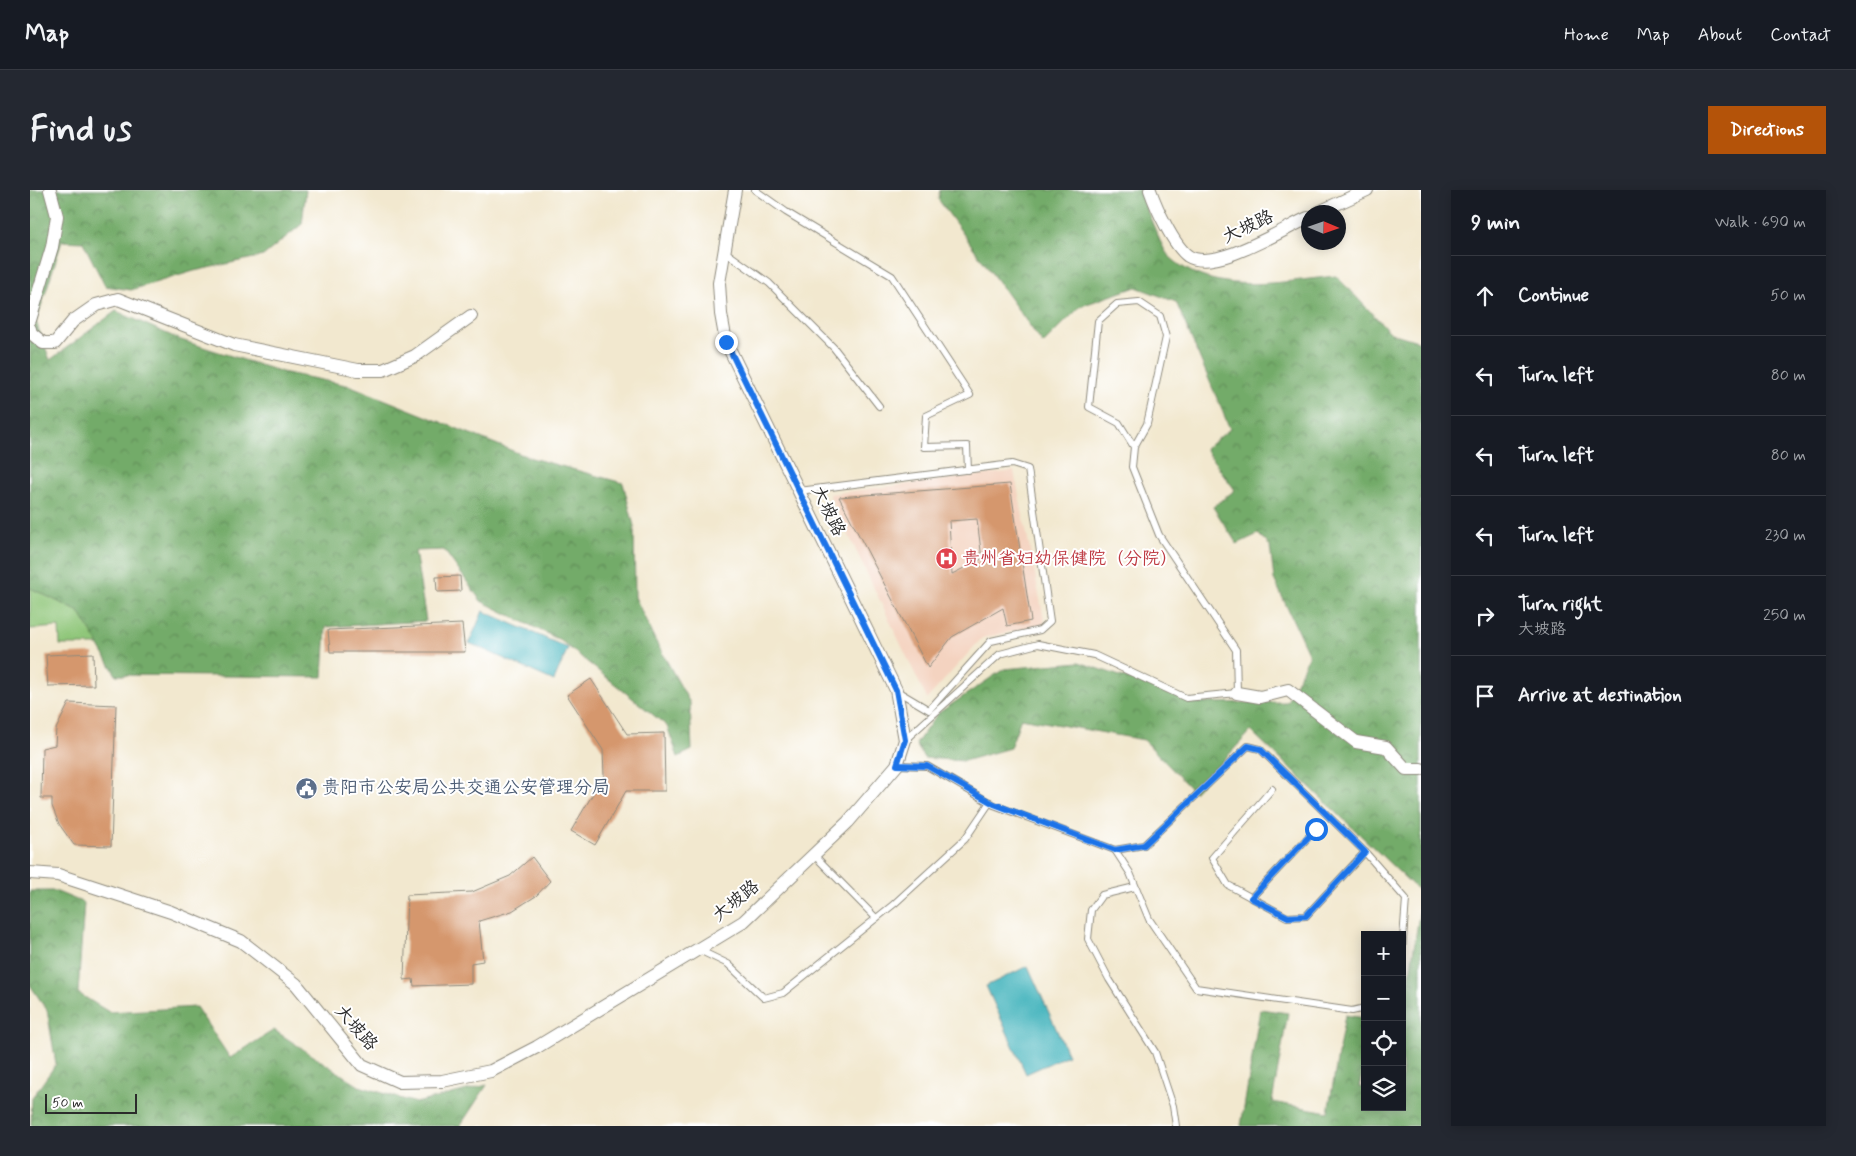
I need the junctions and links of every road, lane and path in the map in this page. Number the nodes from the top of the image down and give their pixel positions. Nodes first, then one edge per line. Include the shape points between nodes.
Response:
1 (50, 190) edge
2 (735, 190) edge
3 (755, 190) edge
4 (1150, 190) edge
5 (1366, 190) edge
6 (1334, 205) edge
7 (1301, 221) edge
8 (724, 252) junction
9 (471, 316) dead end
10 (30, 320) edge
11 (30, 329) edge
12 (879, 406) dead end
13 (1134, 447) junction
14 (968, 470) junction
15 (799, 491) junction
16 (896, 690) junction
17 (1237, 693) junction
18 (905, 740) junction
19 (897, 765) junction
20 (1421, 768) edge
21 (1272, 789) dead end
22 (990, 802) junction
23 (1316, 829) dead end
24 (1115, 850) junction
25 (1365, 852) junction
26 (814, 855) junction
27 (30, 873) edge
28 (1135, 887) junction
29 (1251, 898) junction
30 (876, 918) junction
31 (1404, 931) edge
32 (698, 949) junction
33 (1361, 1009) edge
34 (1176, 1126) edge

1 - 10 street via 56,224
2 - 8 street, 大坡路
3 - 14 lane via 892,276 970,395 926,416 924,447 967,446
4 - 7 street, 大坡路 via 1156,207 1177,242 1188,256 1201,260 1224,258
5 - 6 street
8 - 12 lane via 770,283 834,348
8 - 15 street, 大坡路 via 719,283 726,342
9 - 11 street via 414,356 383,370 358,370 234,345 118,299 96,306 73,321 56,343 43,344
13 - 13 lane via 1119,423 1089,407 1098,321 1117,304 1139,302 1160,316 1166,336 1147,424
13 - 17 lane via 1132,467 1159,535 1236,650
14 - 15 lane
14 - 16 lane via 1012,464 1028,469 1050,620 1040,630 991,641 929,710
15 - 16 street, 大坡路
16 - 18 street, 大坡路
17 - 18 lane via 1186,698 1094,655 1038,644 1000,654
17 - 20 street via 1260,698 1288,690 1356,742 1386,747 1406,769
18 - 19 street, 大坡路
19 - 22 lane via 927,766
19 - 26 street, 大坡路 via 848,822
21 - 29 lane via 1212,858 1228,885
22 - 24 lane
22 - 30 lane via 965,839
23 - 29 lane
24 - 25 lane via 1144,845 1248,746 1260,749
24 - 28 lane
25 - 29 lane via 1306,916 1288,917
25 - 31 lane via 1406,899
26 - 30 lane
26 - 32 street, 大坡路 via 743,922
27 - 32 street, 大坡路 via 58,875 162,909 241,941 296,984 362,1065 400,1082 442,1081 491,1071 537,1047
28 - 33 lane via 1149,919 1196,988 1352,1011
28 - 34 lane via 1102,895 1092,910 1088,939 1155,1052 1173,1106
30 - 32 lane via 783,993 764,998 728,964

